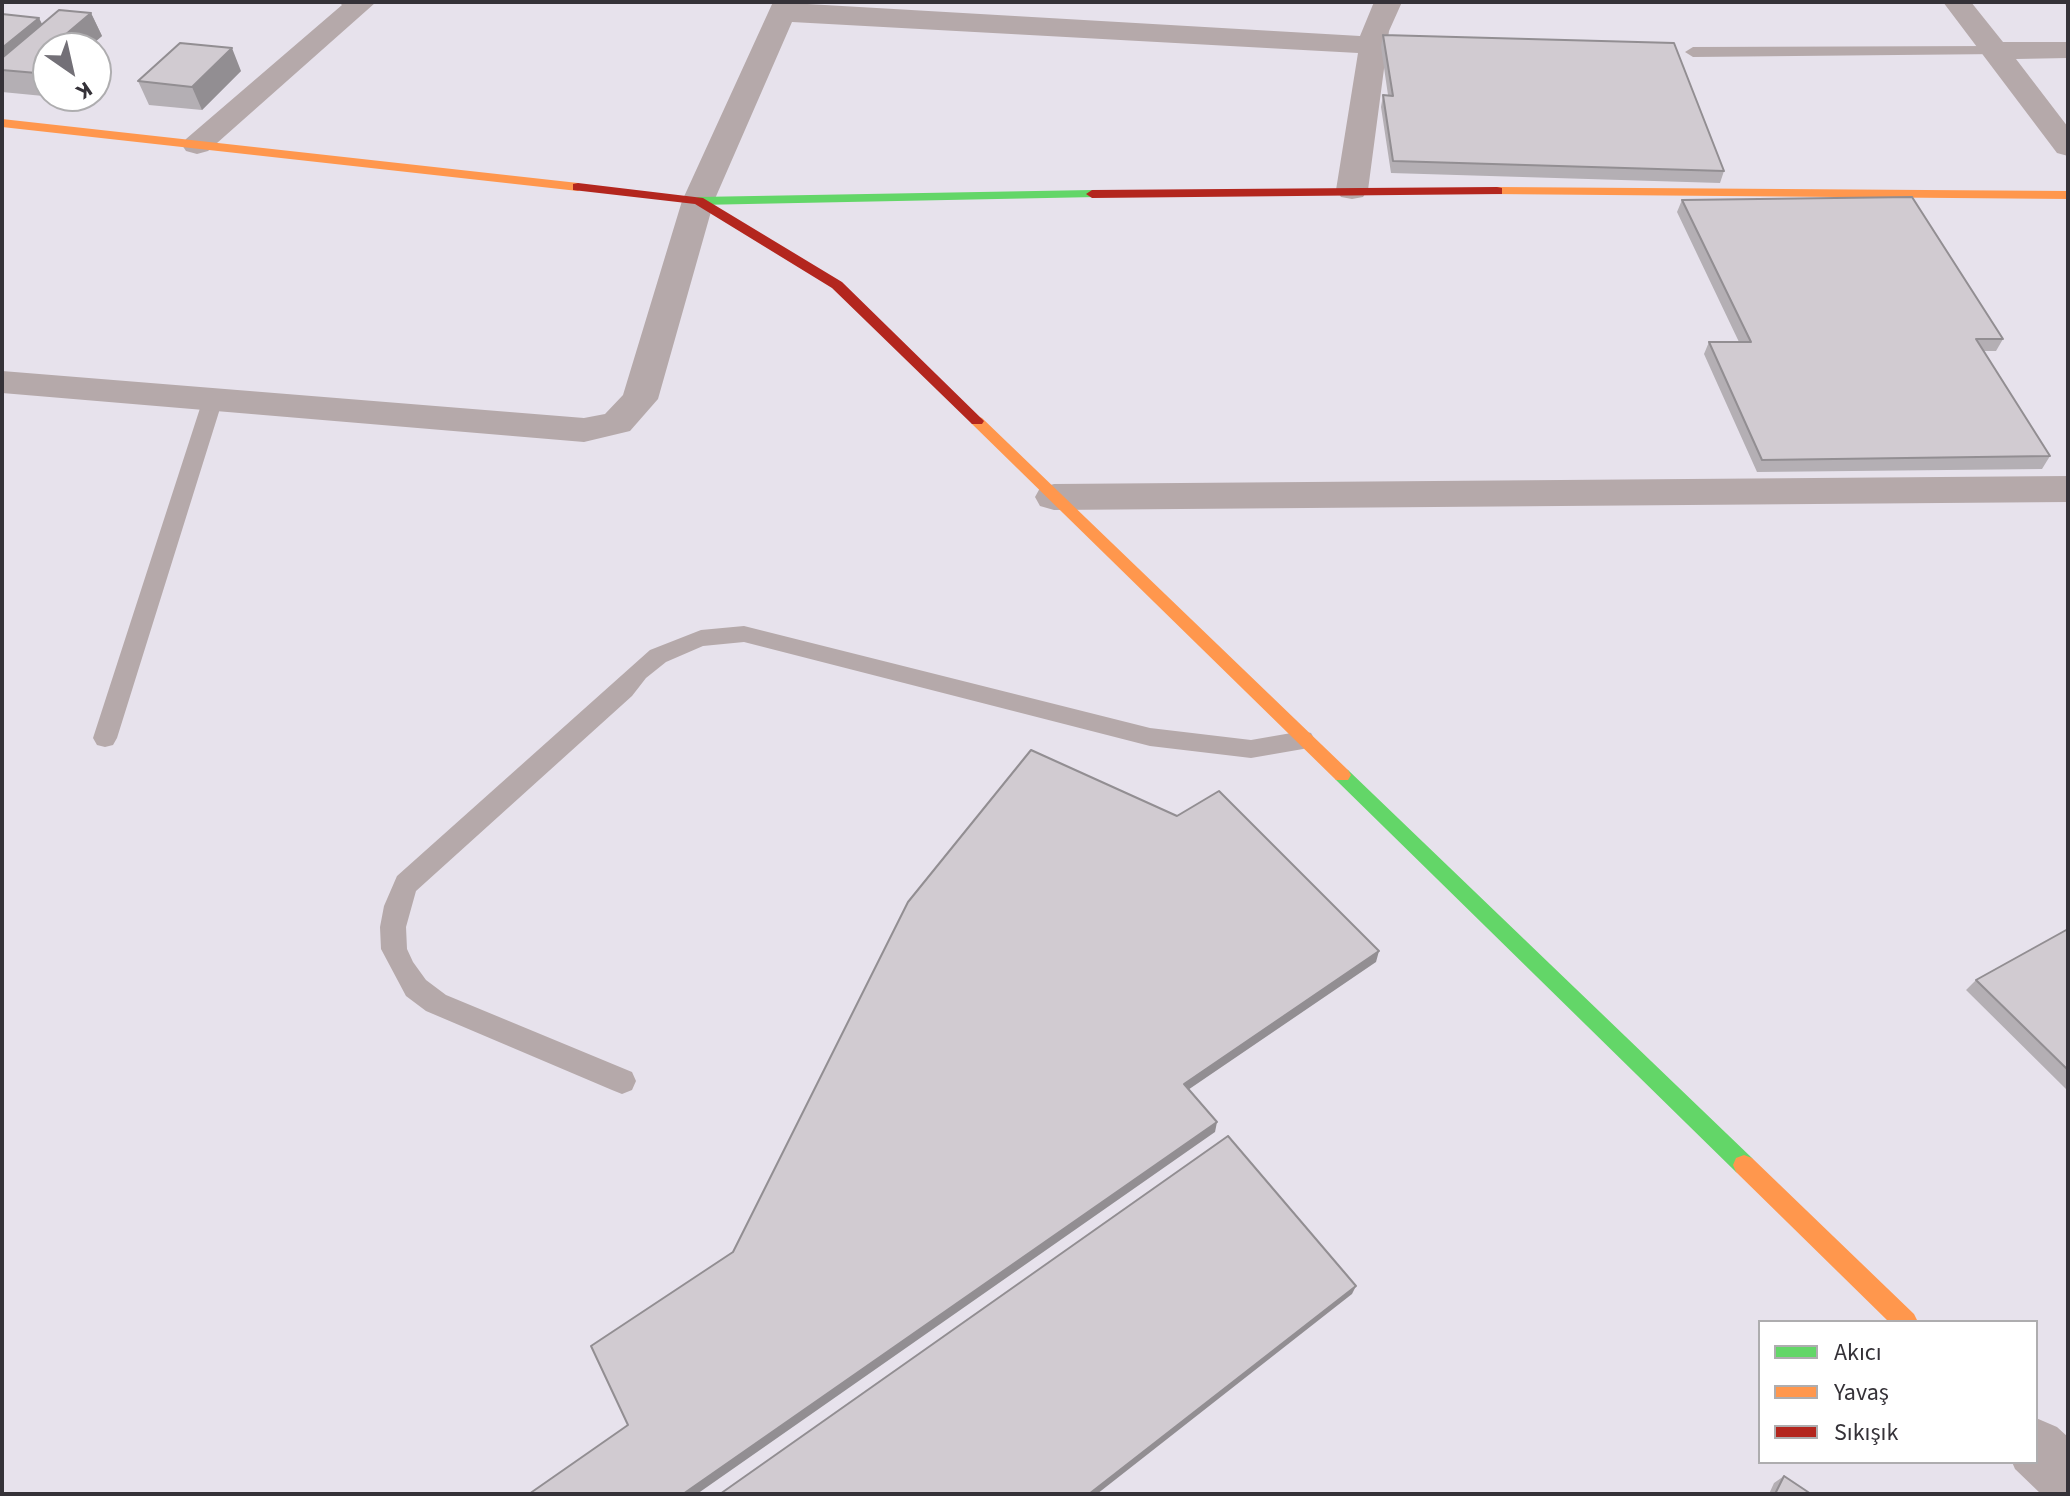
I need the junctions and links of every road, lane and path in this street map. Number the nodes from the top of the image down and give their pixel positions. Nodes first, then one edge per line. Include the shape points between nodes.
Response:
1 (353, 2) edge
2 (1388, 2) edge
3 (1957, 2) edge
4 (784, 8) edge
5 (1373, 45) junction
6 (2068, 50) edge
7 (1995, 51) junction
8 (1693, 52) dead end
9 (2, 123) edge
10 (197, 145) junction
11 (2068, 147) edge
12 (1352, 190) junction
13 (2068, 195) edge
14 (698, 201) junction
15 (2, 382) edge
16 (213, 399) junction
17 (2068, 489) edge
18 (1054, 497) junction
19 (105, 738) dead end
20 (1303, 740) junction
21 (622, 1081) dead end
22 (1904, 1320) edge
23 (2038, 1450) edge
24 (2068, 1478) edge

1 - 10 street via 361,3
2 - 5 street
3 - 7 street
4 - 5 street
4 - 14 street
5 - 12 street
6 - 7 street
7 - 8 lane
7 - 11 street
9 - 10 street
10 - 14 street
12 - 13 street
12 - 14 street
14 - 16 street via 640,399 617,423 584,430
14 - 18 street via 837,285
15 - 16 street
16 - 19 lane
17 - 18 street
18 - 20 street
20 - 21 lane via 1251,749 1150,737 744,634 701,638 669,650 638,672 406,884 393,927 394,949 403,969 436,1003
20 - 22 street
23 - 24 street

